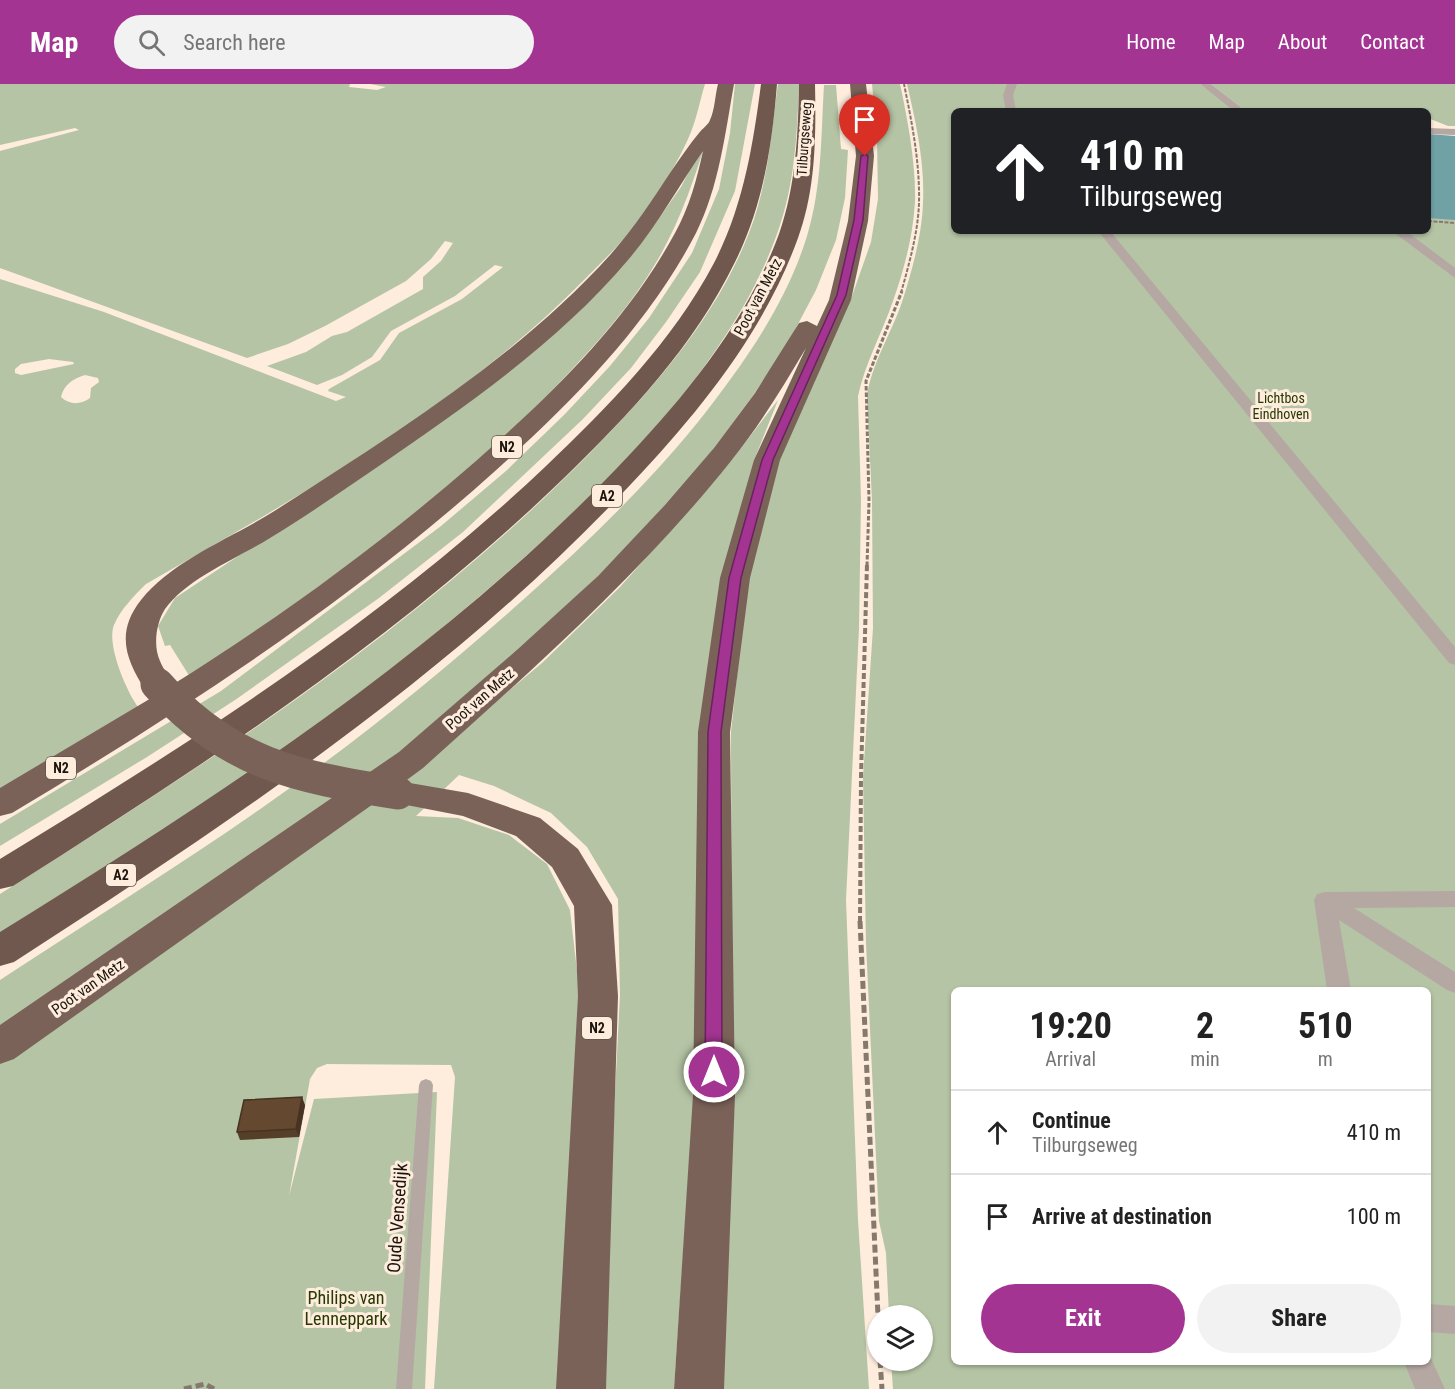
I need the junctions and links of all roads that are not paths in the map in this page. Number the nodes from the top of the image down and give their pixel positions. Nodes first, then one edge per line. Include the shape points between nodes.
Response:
1 (726, 84) edge
2 (769, 84) edge
3 (807, 84) edge
4 (858, 84) edge
5 (1012, 84) edge
6 (1205, 84) edge
7 (1010, 108) edge
8 (1237, 108) edge
9 (718, 122) junction
10 (1431, 131) edge
11 (1455, 132) edge
12 (800, 194) joint
13 (1106, 234) edge
14 (1402, 234) edge
15 (851, 244) junction
16 (1455, 274) edge
17 (1455, 659) edge
18 (0, 804) edge
19 (0, 876) edge
20 (1455, 899) edge
21 (1325, 900) junction
22 (0, 951) edge
23 (1455, 984) edge
24 (1339, 987) edge
25 (0, 1047) edge
26 (426, 1085) dead end
27 (1431, 1318) edge
28 (1455, 1320) edge
29 (1419, 1365) edge
30 (404, 1389) edge
31 (581, 1389) edge
32 (699, 1389) edge
33 (1430, 1389) edge

1 - 9 highway, N2
2 - 19 highway via 753,191 732,245 686,325 604,424 547,482 436,579 271,703 169,772
3 - 12 highway, Tilburgseweg / A2 via 807,137
4 - 15 highway via 865,156 858,220
5 - 7 street via 1008,95
6 - 8 street
9 - 18 highway, N2 via 703,188 687,230 662,273 629,320 543,414 449,499 352,577 192,687
9 - 31 highway, N2, bridge via 695,147 647,223 617,258 524,347 399,442 175,584 151,607 142,629 142,655 157,684 186,715 222,742 299,776 468,805 528,827 565,858 593,905 598,996
10 - 11 street
12 - 22 highway, Poot van Metz / A2 via 789,236 768,282 722,359 666,432 558,544 461,628 331,731 231,802
13 - 17 street
14 - 16 street
15 - 25 highway, Poot van Metz via 797,345 723,454 608,582 537,649 411,760
15 - 32 highway via 840,300 767,460 735,578 714,732 714,1095
20 - 21 street
21 - 23 street
21 - 24 street
26 - 30 lane, Oude Vensedijk
27 - 28 street
29 - 33 street

